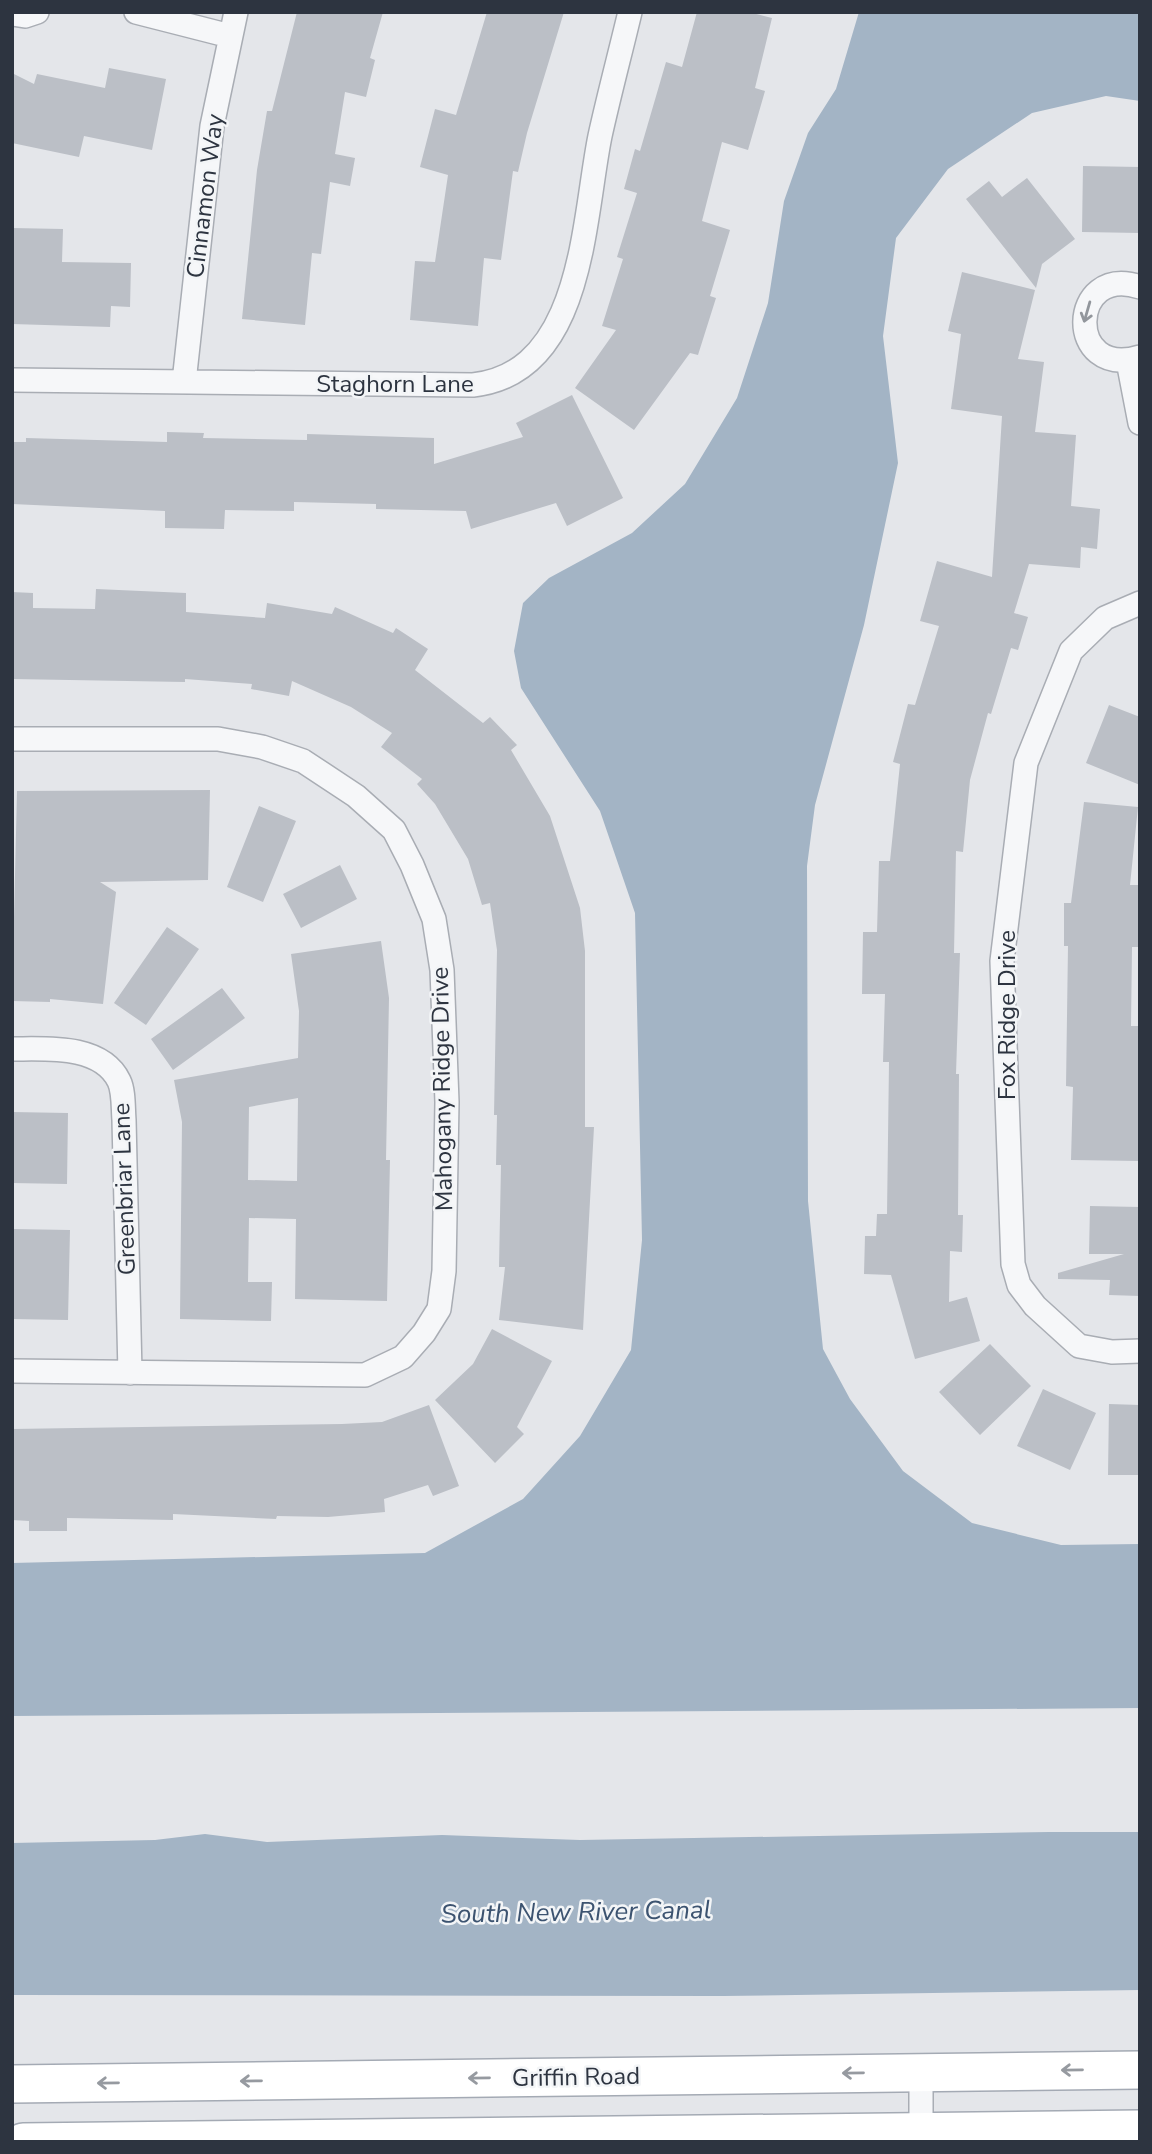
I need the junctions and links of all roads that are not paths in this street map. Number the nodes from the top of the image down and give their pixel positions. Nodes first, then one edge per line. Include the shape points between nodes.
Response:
1 (37, 12) edge
2 (136, 12) edge
3 (236, 12) edge
4 (630, 12) edge
5 (12, 14) edge
6 (230, 37) junction
7 (1140, 287) edge
8 (1134, 359) edge
9 (12, 380) edge
10 (184, 382) junction
11 (1140, 423) edge
12 (1140, 603) edge
13 (12, 739) edge
14 (12, 1049) edge
15 (1140, 1351) edge
16 (12, 1371) edge
17 (130, 1373) junction
18 (1140, 2070) edge
19 (921, 2072) junction
20 (176, 2082) junction
21 (12, 2084) edge
22 (1140, 2129) edge
23 (921, 2137) edge
24 (177, 2140) edge
25 (23, 2142) edge

1 - 5 street
2 - 6 street
3 - 6 street, Cinnamon Way
4 - 10 street, Staghorn Lane via 600,138 579,268 558,323 536,353 498,382 472,385
6 - 10 street, Cinnamon Way via 212,126
7 -> 8 street via 1118,283 1106,287 1096,293 1084,314 1084,327 1094,349 1116,360
8 - 11 street
9 - 10 street, Staghorn Lane
12 - 15 street, Fox Ridge Drive via 1105,618 1070,651 1050,696 1026,763 1002,961 1013,1264 1018,1285 1079,1346
13 - 17 street, Mahogany Ridge Drive via 218,739 303,761 356,796 394,830 433,919 442,970 447,1102 444,1271 439,1310 424,1333 402,1357 365,1375
14 - 17 street, Greenbriar Lane via 79,1052 103,1063 120,1082
16 - 17 street, Mahogany Ridge Drive
18 -> 19 main road, Griffin Road
19 -> 20 main road, Griffin Road
19 - 23 street
20 -> 21 main road, Griffin Road
20 - 24 main road
22 - 23 main road
23 - 24 main road
24 - 25 main road

